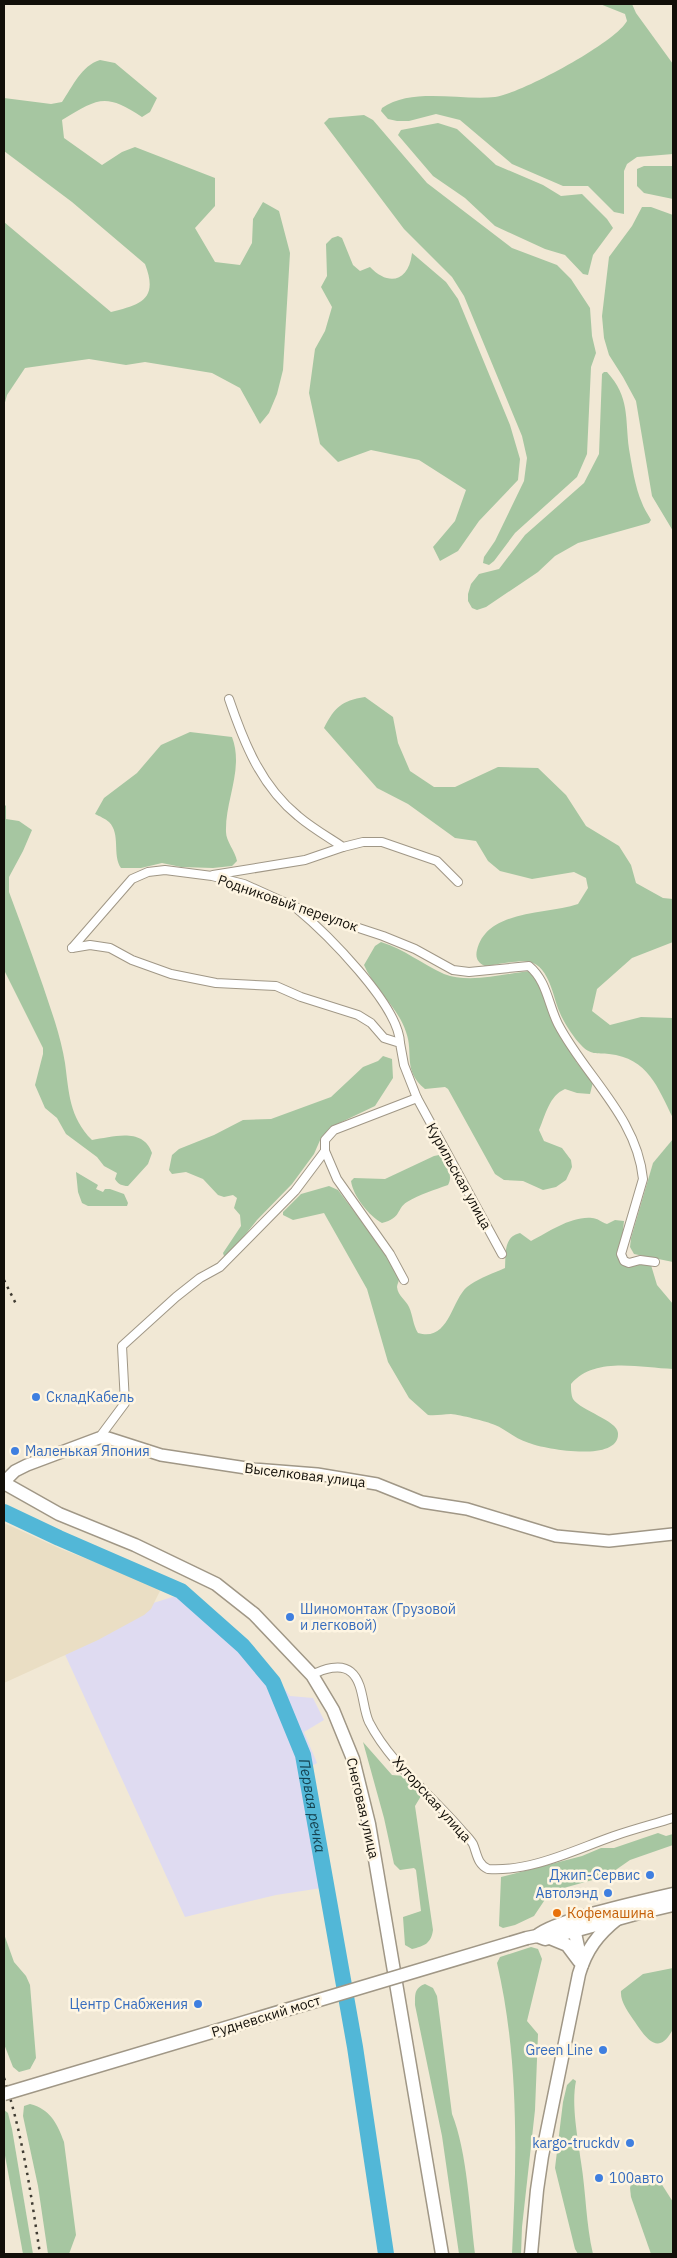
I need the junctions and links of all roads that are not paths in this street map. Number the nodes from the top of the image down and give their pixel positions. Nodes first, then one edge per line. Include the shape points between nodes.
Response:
1 (229, 699) dead end
2 (342, 847) junction
3 (212, 876) junction
4 (458, 882) dead end
5 (295, 907) junction
6 (400, 1043) junction
7 (417, 1098) junction
8 (324, 1151) junction
9 (502, 1254) dead end
10 (655, 1262) dead end
11 (404, 1280) dead end
12 (99, 1438) junction
13 (4, 1482) edge
14 (673, 1534) edge
15 (312, 1675) junction
16 (673, 1818) edge
17 (673, 1894) edge
18 (673, 1905) edge
19 (617, 1919) junction
20 (573, 1926) junction
21 (538, 1937) junction
22 (582, 1965) junction
23 (4, 2094) edge
24 (442, 2254) edge
25 (532, 2254) edge

1 - 2 street via 243,740 272,790 298,817
2 - 3 street via 304,860
2 - 4 street via 382,842 437,861
3 - 5 street, Родниковый переулок via 244,884
3 - 6 street, Родниковый переулок via 165,870 148,872 132,879 72,948 90,945 110,948 171,974 216,983 276,986 358,1015 371,1023 384,1038
5 - 6 street, Курильская улица via 358,968 394,1022
5 - 10 street, Родниковый переулок via 383,936 453,970 469,972 529,966 538,974 556,1022 579,1060 610,1098 629,1132 642,1166 643,1179 621,1254 629,1263 640,1260
6 - 7 street, Курильская улица via 404,1065
7 - 8 street via 334,1130 325,1140
7 - 9 street, Курильская улица
8 - 11 street via 336,1179 390,1254
8 - 12 street via 295,1191 220,1267 176,1297 122,1346 125,1403
12 - 13 street, Выселковая улица via 27,1465
12 - 14 street, Выселковая улица via 114,1438 161,1455 377,1484 422,1502 467,1509 556,1536 609,1541
13 - 15 main road, Снеговая улица via 59,1514 135,1545 216,1584 260,1620
15 - 16 street, Хуторская улица via 343,1668 357,1678 369,1721 383,1744 402,1769 431,1795 464,1833 477,1858 488,1869 520,1866 581,1850 613,1836
15 - 24 main road, Снеговая улица via 340,1723 362,1789
17 - 20 main road
18 - 19 main road
19 - 20 main road
19 - 22 main road via 602,1931
20 - 21 main road, Рудневский мост via 542,1931
20 - 22 main road
21 - 22 main road via 567,1945
21 - 23 main road, Рудневский мост, bridge
22 - 25 main road via 542,2156

